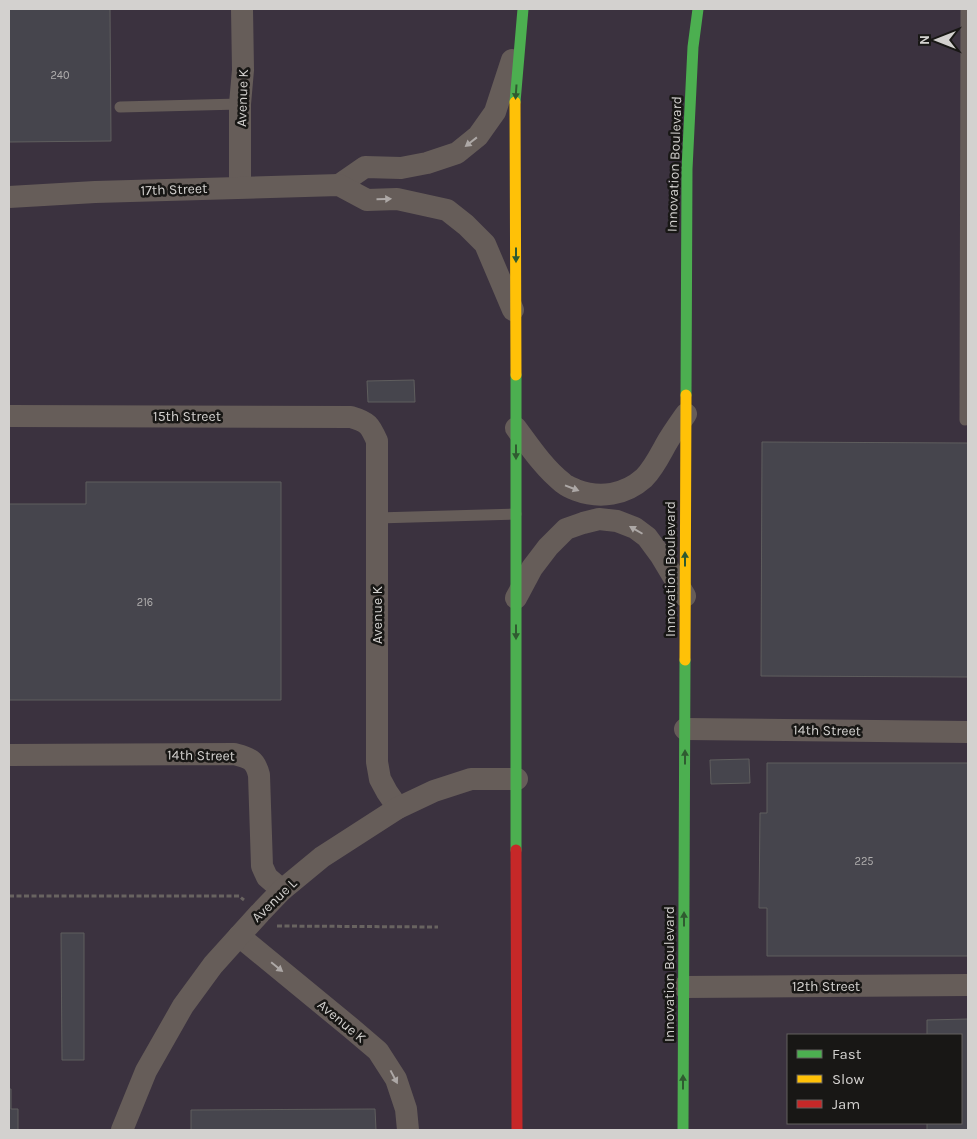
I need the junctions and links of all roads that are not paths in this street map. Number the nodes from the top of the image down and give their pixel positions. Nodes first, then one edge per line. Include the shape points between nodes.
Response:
1 (242, 9) edge
2 (522, 9) edge
3 (698, 9) edge
4 (966, 9) edge
5 (520, 36) junction
6 (240, 104) junction
7 (120, 107) dead end
8 (339, 185) junction
9 (240, 187) junction
10 (9, 198) edge
11 (516, 317) junction
12 (686, 414) junction
13 (9, 416) edge
14 (965, 420) dead end
15 (364, 421) joint
16 (516, 428) junction
17 (516, 514) junction
18 (377, 518) junction
19 (685, 596) junction
20 (516, 598) junction
21 (685, 729) junction
22 (968, 732) edge
23 (9, 755) edge
24 (517, 779) junction
25 (398, 808) junction
26 (282, 890) junction
27 (239, 936) junction
28 (968, 985) edge
29 (684, 987) junction
30 (122, 1130) edge
31 (408, 1130) edge
32 (517, 1130) edge
33 (683, 1130) edge

1 - 6 street, Avenue K
2 - 5 street
3 - 12 street, Innovation Boulevard via 687,169
4 - 14 lane
5 -> 8 street via 495,112 478,136 457,153 401,168 365,167
5 -> 11 street via 515,105
6 - 7 lane
6 - 9 street, Avenue K
8 - 9 street, 17th Street
8 -> 11 street via 367,200 397,199 447,210 485,244
9 - 10 street, 17th Street
11 - 16 street
16 -> 12 street via 564,485 597,495 615,493 645,477
19 -> 12 street, Innovation Boulevard
13 - 15 street, 15th Street via 351,417
15 - 18 street, Avenue K via 377,441
16 -> 17 street
17 - 18 lane
17 - 20 street
18 - 25 street, Avenue K via 377,762 380,779
19 -> 20 street via 647,537 618,521 600,519 566,530 532,568
19 - 21 street, Innovation Boulevard
20 -> 24 street
21 - 22 street, 14th Street
29 -> 21 street, Innovation Boulevard
23 - 26 street, 14th Street via 234,754 248,758 257,766 260,775 262,866 267,877
24 - 25 street, Avenue L via 471,779 434,791
24 - 32 street
25 - 26 street, Avenue L via 322,857
26 - 27 street, Avenue L
27 - 30 street, Avenue L via 183,1006 146,1070
27 -> 31 street, Avenue K via 378,1052 396,1078 406,1109
28 - 29 street, 12th Street
33 -> 29 street, Innovation Boulevard

